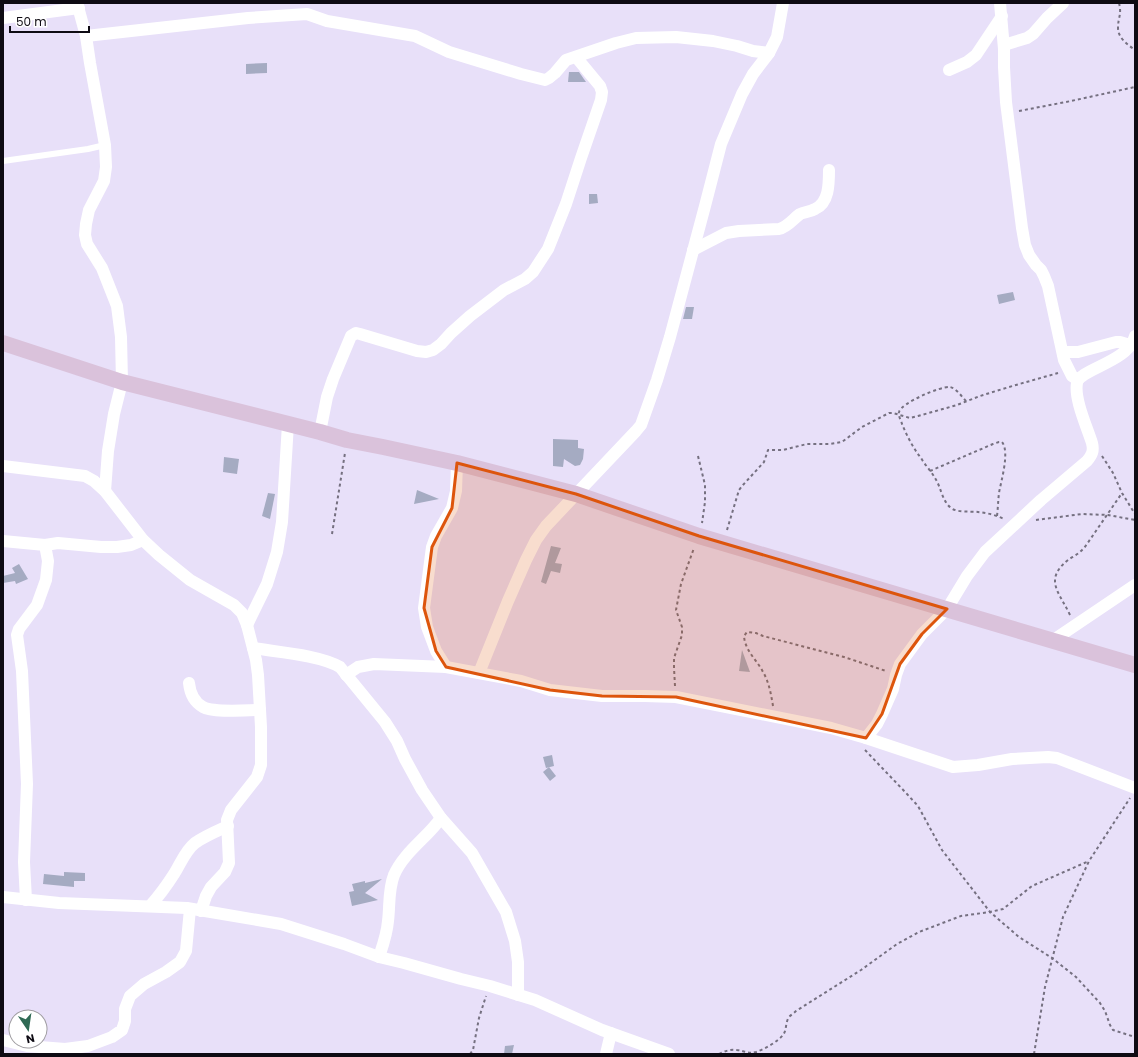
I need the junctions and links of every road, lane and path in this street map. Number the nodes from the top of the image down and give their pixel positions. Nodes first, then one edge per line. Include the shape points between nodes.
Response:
1 (783, 3) edge
2 (1000, 3) edge
3 (1063, 3) edge
4 (1119, 3) edge
5 (78, 5) edge
6 (1002, 16) junction
7 (3, 18) edge
8 (86, 36) junction
9 (1004, 45) junction
10 (1135, 50) edge
11 (768, 53) junction
12 (576, 57) junction
13 (949, 70) dead end
14 (1135, 86) edge
15 (1007, 113) junction
16 (105, 145) junction
17 (3, 161) edge
18 (829, 170) dead end
19 (693, 250) junction
20 (1133, 341) edge
21 (3, 343) edge
22 (1062, 352) junction
23 (1068, 370) junction
24 (1078, 380) junction
25 (122, 382) junction
26 (966, 401) junction
27 (899, 414) junction
28 (288, 424) junction
29 (320, 432) junction
30 (347, 440) junction
31 (1092, 443) junction
32 (698, 456) dead end
33 (457, 463) junction
34 (3, 466) edge
35 (930, 471) junction
36 (105, 491) junction
37 (1122, 493) junction
38 (576, 494) junction
39 (1135, 514) edge
40 (1108, 515) junction
41 (997, 516) junction
42 (1135, 520) edge
43 (1016, 523) junction
44 (332, 534) dead end
45 (699, 536) junction
46 (143, 540) junction
47 (3, 541) edge
48 (724, 543) junction
49 (45, 545) junction
50 (1135, 585) edge
51 (947, 609) junction
52 (247, 625) junction
53 (1074, 626) junction
54 (1052, 641) junction
55 (252, 648) junction
56 (1135, 665) edge
57 (446, 667) junction
58 (479, 673) junction
59 (346, 675) junction
60 (896, 676) junction
61 (189, 684) dead end
62 (676, 697) junction
63 (260, 710) junction
64 (775, 717) junction
65 (865, 743) junction
66 (1133, 792) edge
67 (441, 818) junction
68 (228, 826) junction
69 (1089, 861) junction
70 (3, 897) edge
71 (26, 900) junction
72 (150, 906) junction
73 (196, 910) junction
74 (990, 912) junction
75 (379, 957) junction
76 (1052, 958) junction
77 (490, 986) junction
78 (518, 995) junction
79 (611, 1033) junction
80 (1135, 1037) edge
81 (3, 1040) edge
82 (470, 1054) edge
83 (606, 1054) edge
84 (669, 1054) edge
85 (719, 1054) edge
86 (1034, 1054) edge

1 - 11 street via 777,36
2 - 6 street
3 - 9 street via 1027,38
4 - 10 path via 1120,35
5 - 7 street
5 - 8 street
6 - 9 street
6 - 13 street via 976,55
8 - 12 street via 307,14 327,21 415,36 449,52 545,80 566,60
8 - 16 street
9 - 15 street
11 - 12 street via 676,36 636,38
11 - 19 street via 742,94 721,144
12 - 29 street via 600,86 601,100 566,204 548,249 533,272 470,316 433,350 417,351 356,333 351,336 333,379
14 - 15 path
15 - 22 street via 1025,245 1048,286
16 - 17 lane
16 - 25 street via 104,181 90,210 85,235 117,306
18 - 19 street via 824,202 815,209 800,214 785,227 726,233
19 - 38 street via 657,380 640,425
20 - 22 street via 1116,342 1078,352
20 - 24 street via 1122,354 1084,374
21 - 25 street
22 - 23 street
23 - 24 street
23 - 26 path
24 - 31 street via 1077,395
25 - 28 street
25 - 36 street via 112,421
26 - 27 path via 910,418
26 - 27 path via 952,388 942,388 908,404 900,409
27 - 35 path via 906,434
27 - 48 path via 889,413 862,427 842,442 768,450 764,462 739,490
28 - 29 street
28 - 52 street via 282,522 277,552 267,584
29 - 30 street
30 - 33 street
30 - 44 path
31 - 37 path via 1113,473
31 - 43 street via 1092,455 1087,461
32 - 45 path via 705,485
33 - 38 street
33 - 57 street via 456,491 452,508 432,547 424,608 427,627 436,651
34 - 36 street via 85,476
35 - 41 path via 936,478 946,502 952,508
35 - 41 path via 1002,442 1005,457
36 - 46 street
37 - 39 path
37 - 40 path
38 - 45 street
38 - 58 street via 536,540
40 - 42 path
40 - 43 path via 1082,514
40 - 53 path via 1081,552 1058,570 1054,580
41 - 43 path
43 - 51 street via 985,552
45 - 48 street
45 - 62 path via 681,584 676,610 682,635 674,658
46 - 49 street via 117,547 58,542
46 - 52 street via 190,580 234,605 242,612
47 - 49 street
48 - 51 street
49 - 71 street via 48,561 46,580 37,605 17,635 22,671 27,784 24,862
50 - 53 street
51 - 54 street
51 - 60 street via 922,634 900,664
52 - 55 street
53 - 54 street
54 - 56 street
55 - 59 street via 333,663
55 - 63 street via 258,675
57 - 58 street
57 - 59 street via 374,664 358,667
58 - 62 street via 572,693
59 - 67 street via 385,722 422,790
60 - 64 path via 844,657 747,632 744,636 745,642 767,679
60 - 65 street via 893,690 882,714
61 - 63 street via 193,698 204,708
62 - 64 street
63 - 68 street via 261,765 257,777 231,810 227,820
64 - 65 street via 831,728
65 - 66 street via 952,767 1012,759 1057,758
65 - 74 path via 918,806 942,850
66 - 69 path
67 - 75 street via 405,858 394,876 390,891 388,924
67 - 78 street via 472,853 506,912 515,941
68 - 72 street via 195,844 183,856 165,888
68 - 73 street via 229,863
69 - 74 path via 1032,886 1003,909
69 - 76 path via 1063,917
70 - 71 street
71 - 72 street
72 - 73 street
73 - 75 street via 281,924
73 - 81 street via 186,951 180,962 144,984 130,996 122,1030 112,1037 88,1046 65,1049 27,1046
74 - 76 path via 1019,937
74 - 85 path via 961,916 918,932 896,944 861,970 796,1011 789,1017 783,1035 772,1044 748,1053 729,1050
75 - 77 street
76 - 80 path via 1076,977 1100,1003 1113,1030
76 - 86 path
77 - 78 street
77 - 82 path
78 - 79 street
79 - 83 street
79 - 84 street

